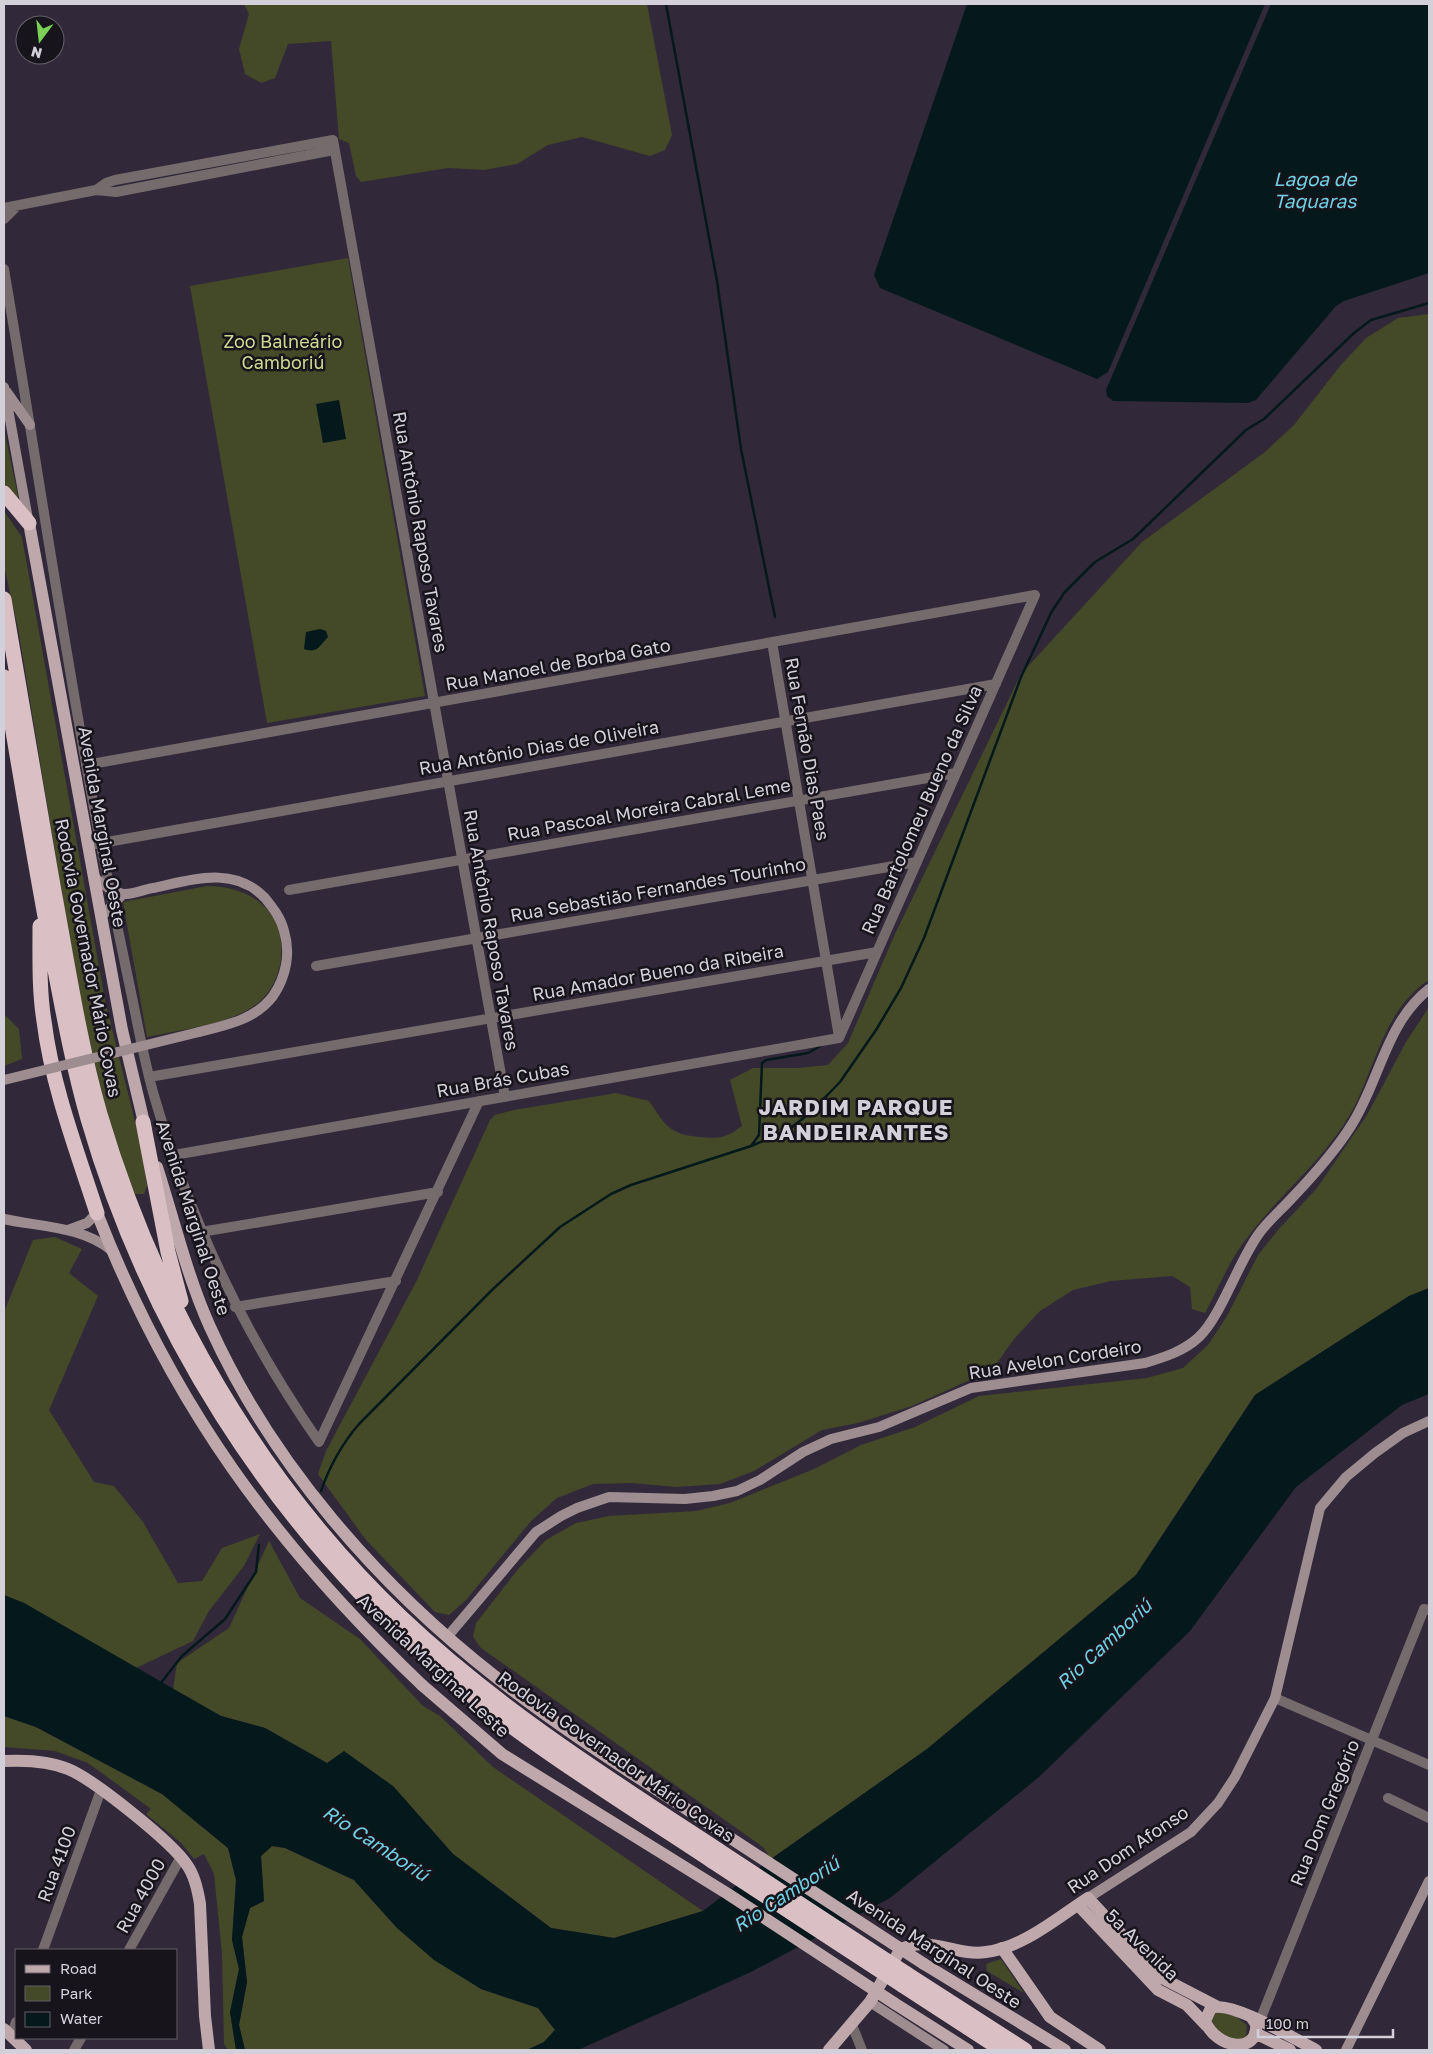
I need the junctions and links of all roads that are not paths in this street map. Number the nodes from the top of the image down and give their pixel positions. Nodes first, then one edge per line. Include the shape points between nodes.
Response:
1 (17, 206) junction
2 (4, 208) edge
3 (4, 219) edge
4 (4, 269) edge
5 (4, 388) edge
6 (30, 425) junction
7 (4, 493) edge
8 (29, 523) junction
9 (1035, 595) joint
10 (4, 599) edge
11 (772, 642) junction
12 (4, 677) edge
13 (996, 684) junction
14 (434, 704) junction
15 (785, 721) junction
16 (86, 765) junction
17 (956, 773) junction
18 (448, 780) junction
19 (79, 796) junction
20 (799, 801) junction
21 (96, 842) junction
22 (462, 860) junction
23 (917, 862) junction
24 (94, 877) junction
25 (812, 880) junction
26 (40, 887) junction
27 (109, 889) junction
28 (289, 890) dead end
29 (123, 894) junction
30 (112, 905) junction
31 (101, 917) junction
32 (476, 938) junction
33 (877, 952) junction
34 (826, 960) junction
35 (316, 966) dead end
36 (1429, 989) edge
37 (490, 1018) junction
38 (839, 1038) junction
39 (149, 1077) junction
40 (4, 1080) edge
41 (505, 1096) junction
42 (479, 1101) junction
43 (144, 1122) junction
44 (174, 1155) junction
45 (438, 1192) junction
46 (97, 1213) junction
47 (4, 1219) edge
48 (68, 1230) junction
49 (201, 1232) junction
50 (111, 1250) junction
51 (396, 1281) junction
52 (235, 1307) junction
53 (192, 1339) junction
54 (1429, 1421) edge
55 (1427, 1609) edge
56 (448, 1636) junction
57 (1275, 1698) junction
58 (1372, 1740) junction
59 (4, 1761) edge
60 (1429, 1765) edge
61 (101, 1790) junction
62 (1388, 1798) dead end
63 (1429, 1818) edge
64 (715, 1856) junction
65 (181, 1857) junction
66 (1429, 1881) edge
67 (1083, 1902) junction
68 (1002, 1948) junction
69 (42, 1949) edge
70 (129, 1949) edge
71 (904, 1979) junction
72 (870, 2002) junction
73 (1216, 2006) junction
74 (852, 2025) junction
75 (1207, 2026) junction
76 (1255, 2028) junction
77 (8, 2033) edge
78 (80, 2039) edge
79 (26, 2050) edge
80 (74, 2050) edge
81 (209, 2050) edge
82 (831, 2050) edge
83 (862, 2050) edge
84 (944, 2050) edge
85 (968, 2050) edge
86 (1002, 2050) edge
87 (1025, 2050) edge
88 (1065, 2050) edge
89 (1100, 2050) edge
90 (1248, 2050) edge
91 (1290, 2050) edge
92 (1316, 2050) edge
93 (1346, 2050) edge

1 - 2 street
1 - 3 street
1 - 14 street, Rua Antônio Raposo Tavares via 96,190 116,192 333,145
4 - 6 street
5 - 6 main road
5 - 8 main road, Avenida Marginal Oeste
6 - 16 street
7 - 8 highway
8 - 19 main road, Avenida Marginal Oeste
9 - 11 street, Rua Manoel de Borba Gato
9 - 13 street, Rua Bartolomeu Bueno da Silva
10 - 53 highway, Rodovia Governador Mário Covas via 90,1077 108,1141 142,1232
11 - 14 street, Rua Manoel de Borba Gato
11 - 15 street, Rua Fernão Dias Paes
12 - 26 highway, Rodovia Governador Mário Covas
13 - 15 street, Rua Antônio Dias de Oliveira
13 - 17 street, Rua Bartolomeu Bueno da Silva
14 - 16 street, Rua Manoel de Borba Gato
14 - 18 street, Rua Antônio Raposo Tavares
15 - 18 street, Rua Antônio Dias de Oliveira
15 - 20 street, Rua Fernão Dias Paes
16 - 19 street
16 - 21 street
17 - 20 street, Rua Pascoal Moreira Cabral Leme
17 - 23 street, Rua Bartolomeu Bueno da Silva
18 - 21 street, Rua Antônio Dias de Oliveira
18 - 22 street, Rua Antônio Raposo Tavares
19 - 21 main road, Avenida Marginal Oeste via 84,827
20 - 22 street, Rua Pascoal Moreira Cabral Leme
20 - 25 street, Rua Fernão Dias Paes
21 - 24 main road, Avenida Marginal Oeste
21 - 27 street
22 - 28 street, Rua Pascoal Moreira Cabral Leme
22 - 32 street, Rua Antônio Raposo Tavares
23 - 25 street, Rua Sebastião Fernandes Tourinho
23 - 33 street, Rua Bartolomeu Bueno da Silva
24 - 27 main road
24 - 31 main road, Avenida Marginal Oeste
25 - 32 street, Rua Sebastião Fernandes Tourinho
25 - 34 street, Rua Fernão Dias Paes
26 - 46 highway via 44,1024 57,1082
26 - 64 highway, Rodovia Governador Mário Covas via 78,1082 110,1185 174,1332 207,1391 252,1460 288,1510 339,1570 434,1664 522,1734
27 - 29 main road
27 - 30 street
29 - 30 main road
29 - 40 main road, bridge via 220,876 251,887 266,899 279,917 288,944 285,971 272,997 249,1017
30 - 31 main road
30 - 39 street
31 - 43 main road, Avenida Marginal Oeste via 122,1030
32 - 35 street, Rua Sebastião Fernandes Tourinho
32 - 37 street, Rua Antônio Raposo Tavares
33 - 34 street, Rua Amador Bueno da Ribeira
33 - 38 street, Rua Bartolomeu Bueno da Silva
34 - 37 street, Rua Amador Bueno da Ribeira
34 - 38 street, Rua Fernão Dias Paes
36 - 56 main road, Rua Avelon Cordeiro via 1414,1002 1397,1025 1352,1125 1313,1177 1258,1234 1201,1335 1188,1346 1145,1363 971,1388 879,1427 831,1439 737,1490 685,1499 609,1497 577,1508 536,1532
37 - 39 street, Rua Amador Bueno da Ribeira
37 - 41 street, Rua Antônio Raposo Tavares
38 - 41 street, Rua Brás Cubas
39 - 44 street
41 - 42 street, Rua Brás Cubas
42 - 44 street, Rua Brás Cubas
42 - 45 street
43 - 53 highway via 173,1272
43 - 56 main road, Avenida Marginal Oeste via 198,1296 245,1394 267,1430 351,1539
44 - 49 street
45 - 49 street
45 - 51 street
46 - 48 main road via 87,1223
46 - 50 main road, Avenida Marginal Leste
47 - 48 main road
48 - 50 main road via 94,1239
49 - 52 street
50 - 85 main road, Avenida Marginal Leste, bridge via 157,1348 186,1401 228,1465 289,1546 356,1621 422,1685 502,1754 531,1774 728,1894
51 - 52 street
51 - 52 street via 318,1442 272,1374
53 - 64 highway, Rodovia Governador Mário Covas via 246,1430 289,1491 340,1554 401,1616 456,1666 528,1723
54 - 57 main road, Rua Dom Afonso via 1379,1449 1346,1477 1320,1508
55 - 58 street, Rua Dom Gregório
56 - 88 main road, Avenida Marginal Oeste, bridge via 545,1714 924,1964
57 - 58 street
57 - 67 main road, Rua Dom Afonso via 1235,1777 1202,1822
58 - 60 street
58 - 76 street, Rua Dom Gregório
59 - 61 main road via 60,1766
61 - 65 main road
61 - 69 street, Rua 4100
62 - 63 street
64 - 71 highway, Rodovia Governador Mário Covas, bridge
65 - 70 street, Rua 4000
65 - 81 main road via 193,1876 200,1904
66 - 93 main road
67 - 68 main road, Rua Dom Afonso via 1034,1933
67 - 73 main road, 5ª Avenida via 1162,1978
67 - 75 main road, 5ª Avenida via 1158,1990 1187,2005
68 - 72 main road, Rua Dom Afonso via 979,1954 914,1944 900,1950
68 - 89 main road, Avenida Marginal Oeste via 1050,2017
71 - 86 highway, Rodovia Governador Mário Covas
71 - 87 highway, Rodovia Governador Mário Covas
72 - 74 main road, Rua Dom Afonso
72 - 84 main road
73 - 75 main road via 1206,2017
73 - 76 main road via 1231,2009
74 - 82 main road, Rua Dom Afonso
74 - 83 street
75 - 76 main road via 1222,2041 1234,2046 1247,2043
76 - 90 street, Rua Dom Gregório
76 - 91 main road
76 - 92 main road
77 - 79 main road
78 - 80 street

